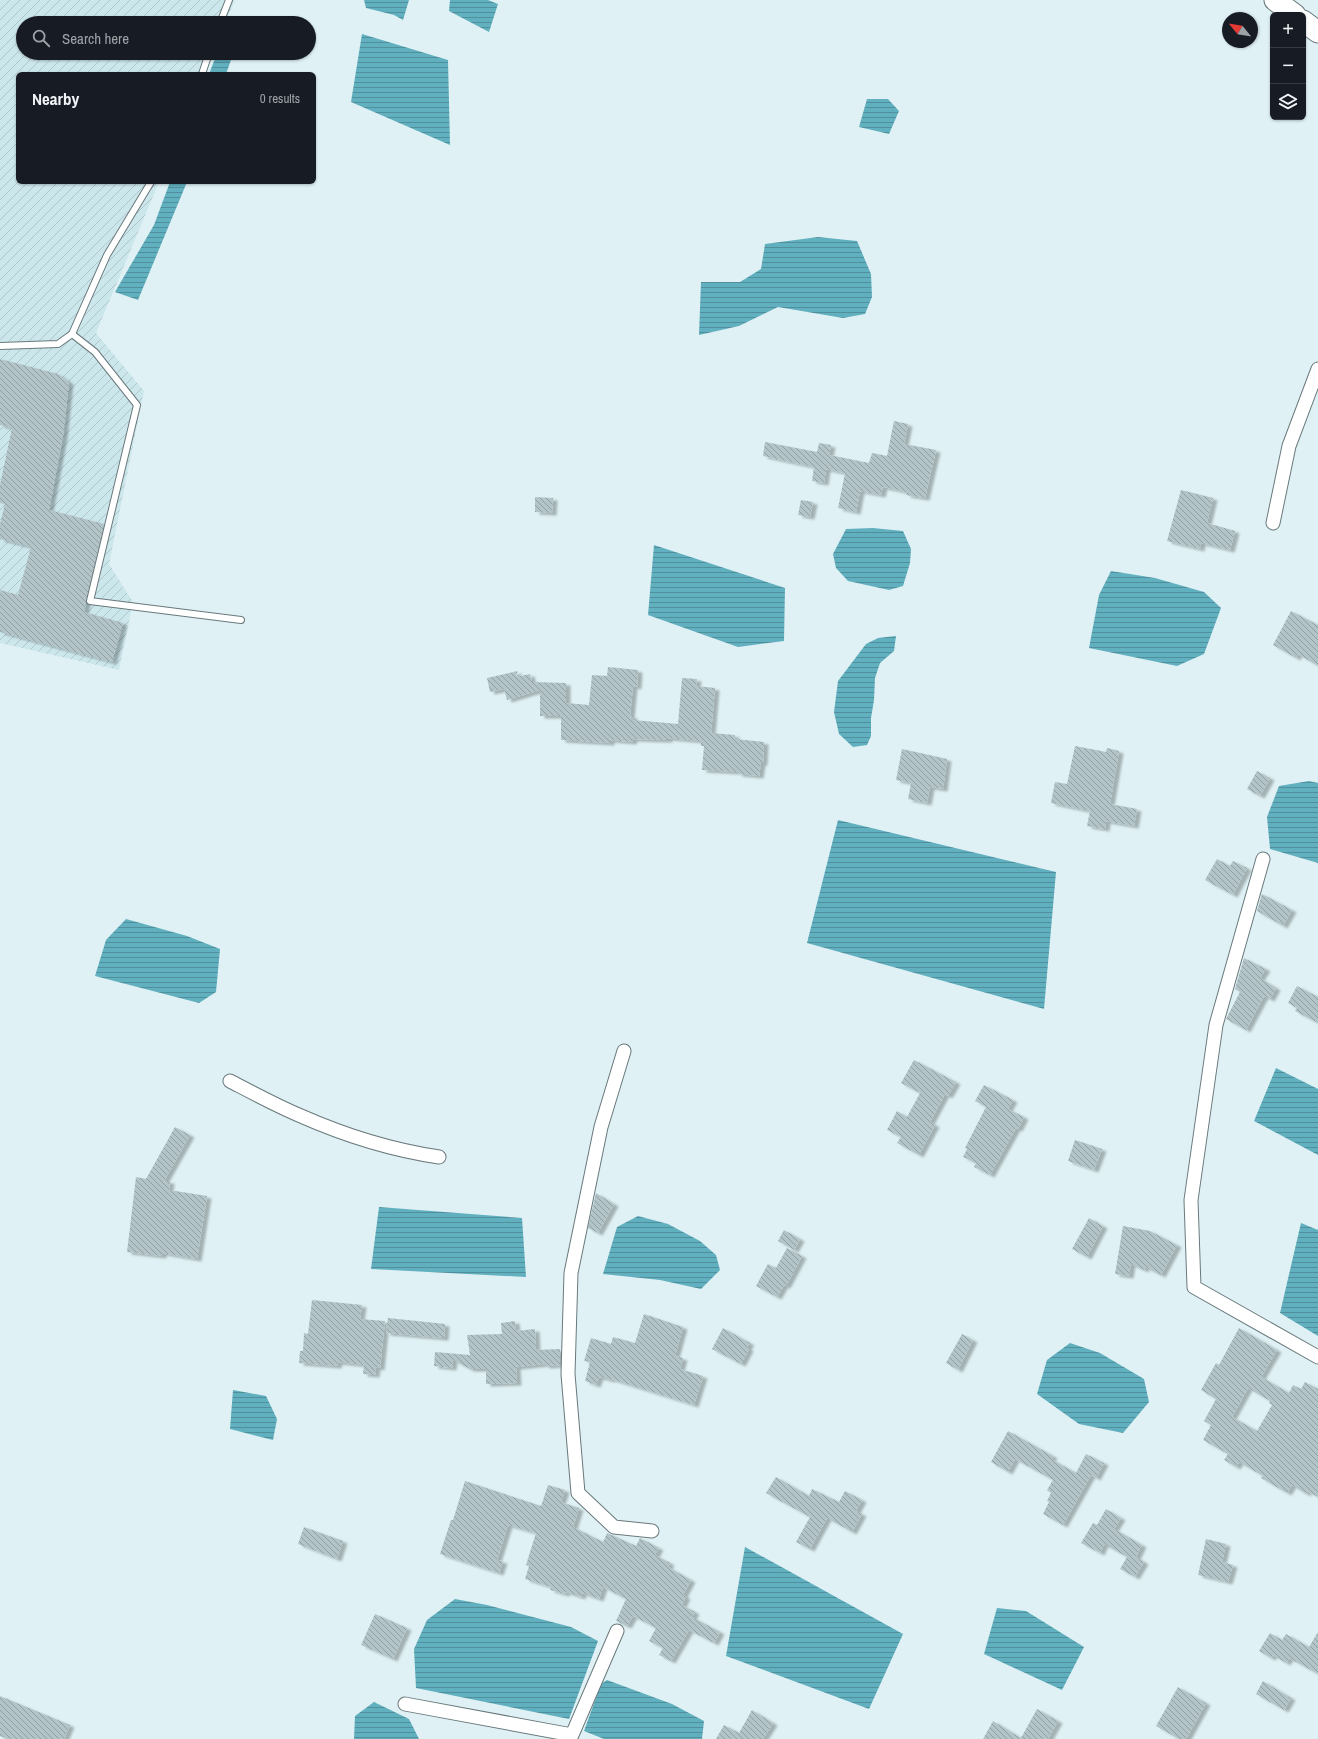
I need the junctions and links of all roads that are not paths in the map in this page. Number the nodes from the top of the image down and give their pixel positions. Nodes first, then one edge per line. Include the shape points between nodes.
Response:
1 (229, 0) edge
2 (1275, 0) edge
3 (1291, 12) edge
4 (223, 16) edge
5 (1306, 23) edge
6 (1318, 32) edge
7 (207, 60) edge
8 (203, 72) edge
9 (150, 184) edge
10 (72, 334) junction
11 (0, 346) edge
12 (1318, 369) edge
13 (1273, 523) dead end
14 (241, 620) dead end
15 (1263, 859) dead end
16 (624, 1051) dead end
17 (230, 1081) dead end
18 (439, 1157) dead end
19 (1318, 1358) edge
20 (652, 1531) dead end
21 (617, 1631) dead end
22 (405, 1704) dead end

1 - 4 lane
2 - 3 highway
5 - 6 highway
7 - 8 lane
9 - 10 lane via 107,255
10 - 11 lane via 58,344
10 - 14 lane via 95,352 137,405 90,601
12 - 13 street via 1289,446
15 - 19 street via 1216,1025 1191,1200 1194,1288
16 - 20 street via 601,1127 571,1273 568,1374 578,1493 614,1527
17 - 18 street via 301,1116 348,1134 408,1152
21 - 22 street via 572,1735

